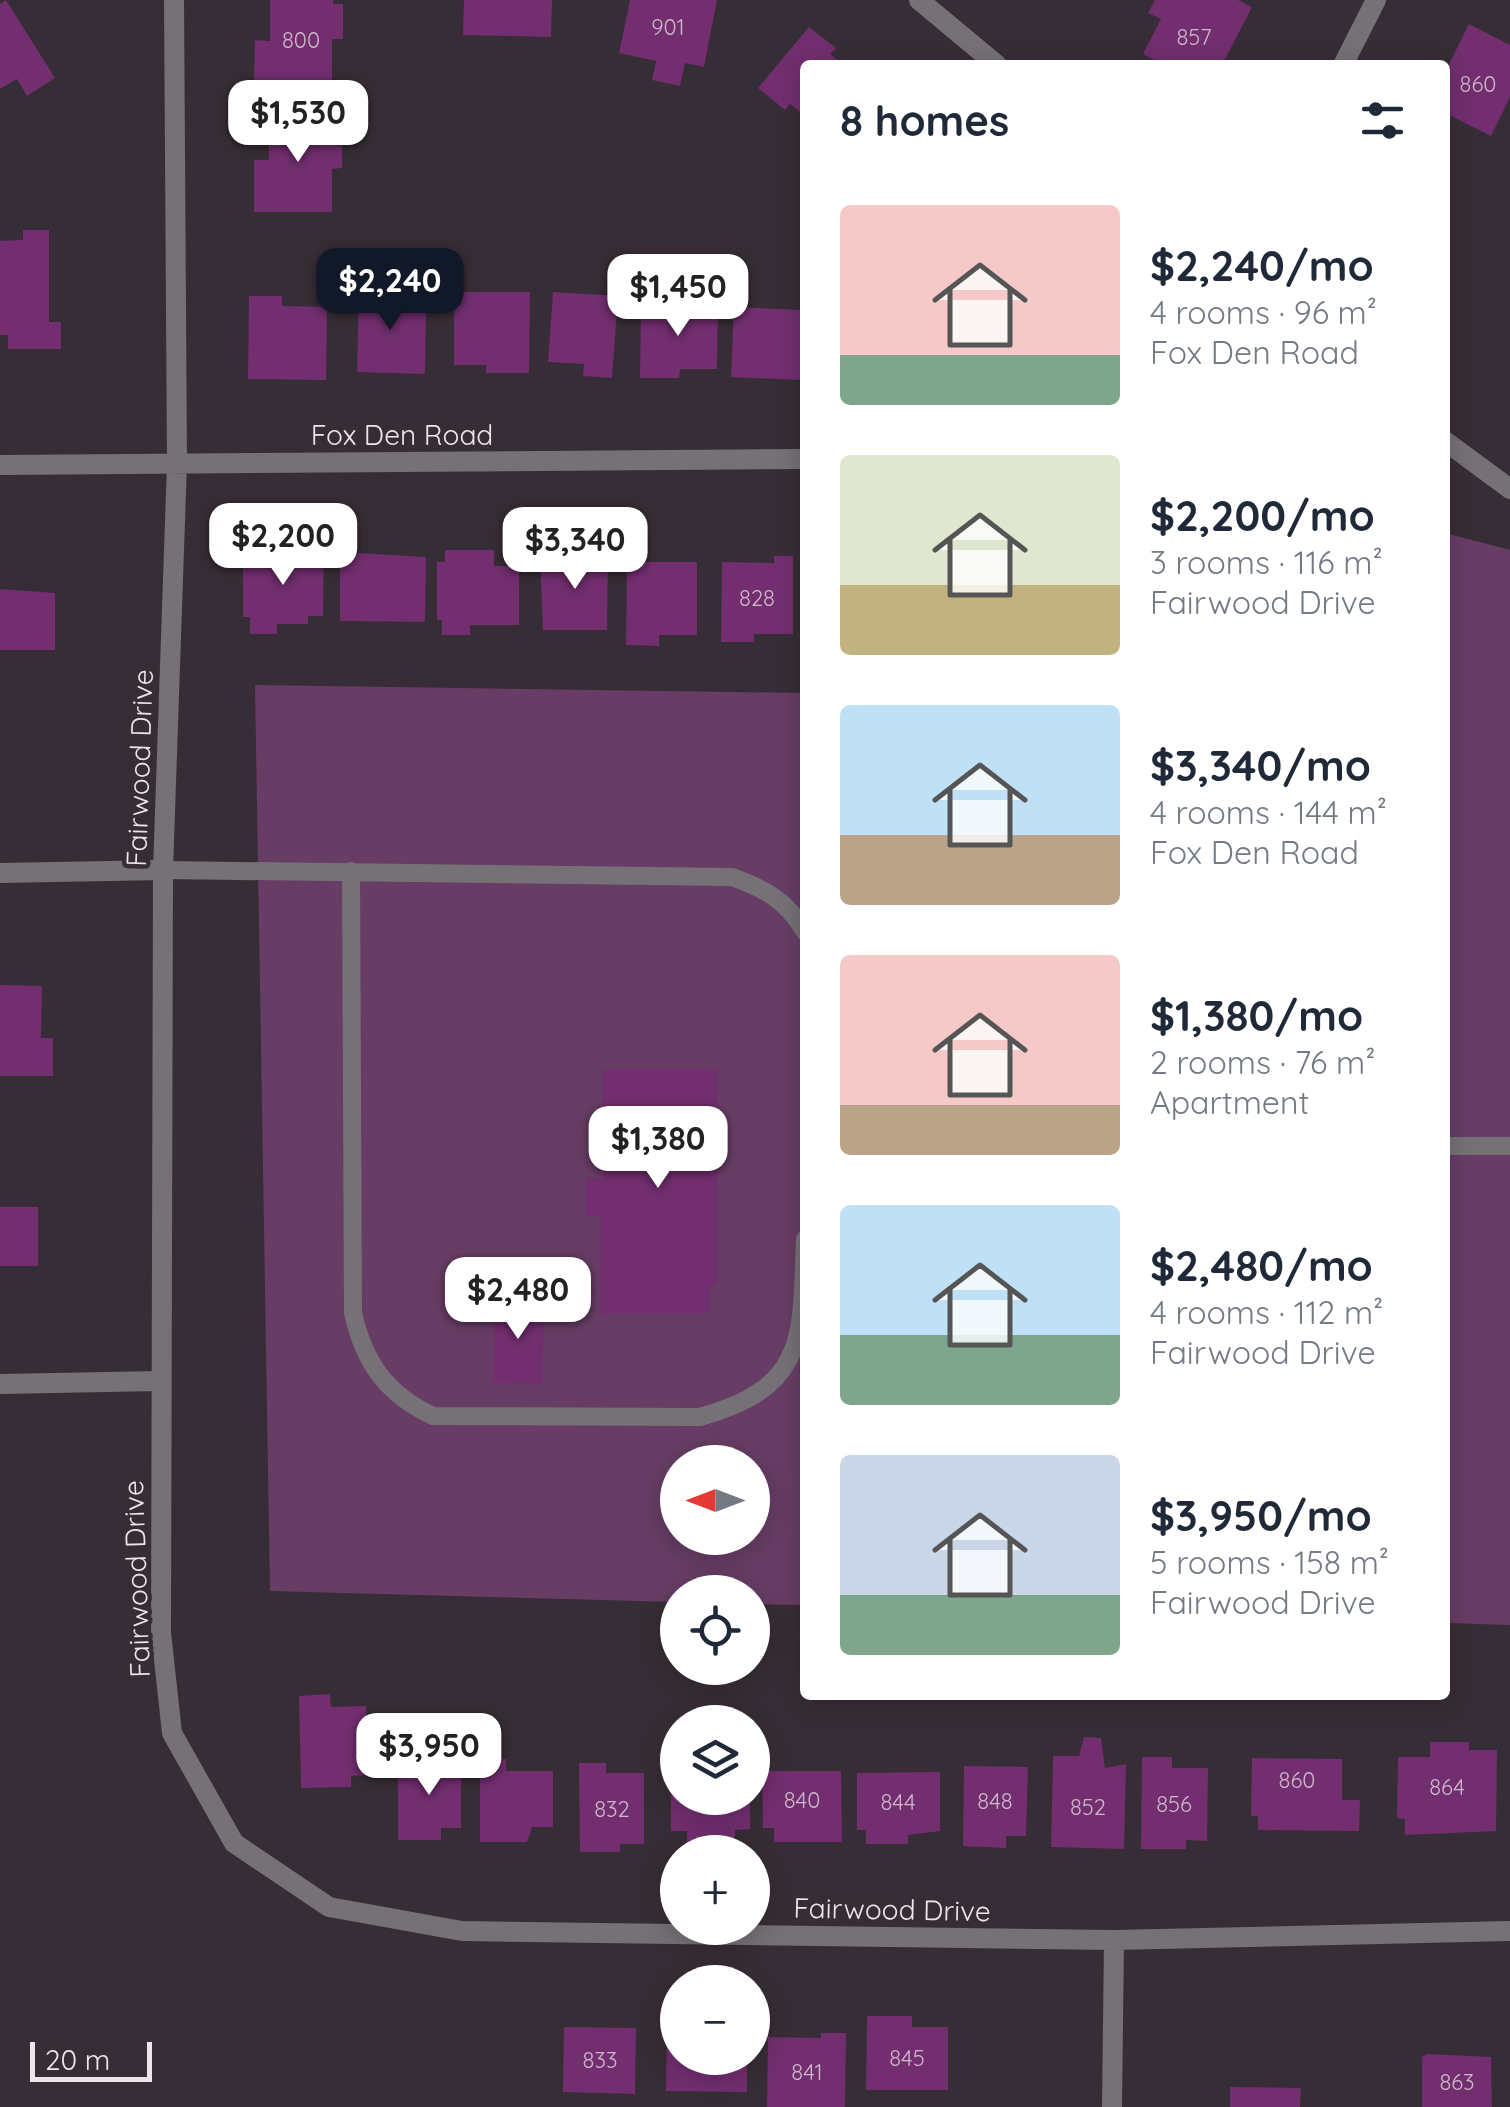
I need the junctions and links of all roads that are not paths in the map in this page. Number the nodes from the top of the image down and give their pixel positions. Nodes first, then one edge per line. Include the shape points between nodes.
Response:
1 (174, 0) edge
2 (919, 0) edge
3 (1376, 0) edge
4 (990, 60) edge
5 (1346, 60) edge
6 (1450, 445) edge
7 (800, 458) edge
8 (177, 463) junction
9 (0, 465) edge
10 (1510, 490) edge
11 (164, 870) junction
12 (351, 871) junction
13 (0, 872) edge
14 (800, 925) edge
15 (1450, 1146) edge
16 (1510, 1146) edge
17 (800, 1340) edge
18 (159, 1381) junction
19 (0, 1384) edge
20 (1510, 1931) edge
21 (1114, 1940) junction
22 (1112, 2107) edge

1 - 8 street, Fairwood Drive
2 - 4 street
3 - 5 street
6 - 10 street
7 - 8 street, Fox Den Road
8 - 9 street, Fox Den Road
8 - 11 street, Fairwood Drive
11 - 12 lane
11 - 13 street
11 - 18 street, Fairwood Drive
12 - 14 lane via 732,876 766,889
12 - 17 lane via 353,1313 382,1382 432,1416 700,1417 758,1393
15 - 16 lane
18 - 19 street
18 - 21 street, Fairwood Drive via 161,1632 172,1732 234,1843 329,1906 462,1931
20 - 21 street, Fairwood Drive
21 - 22 street

